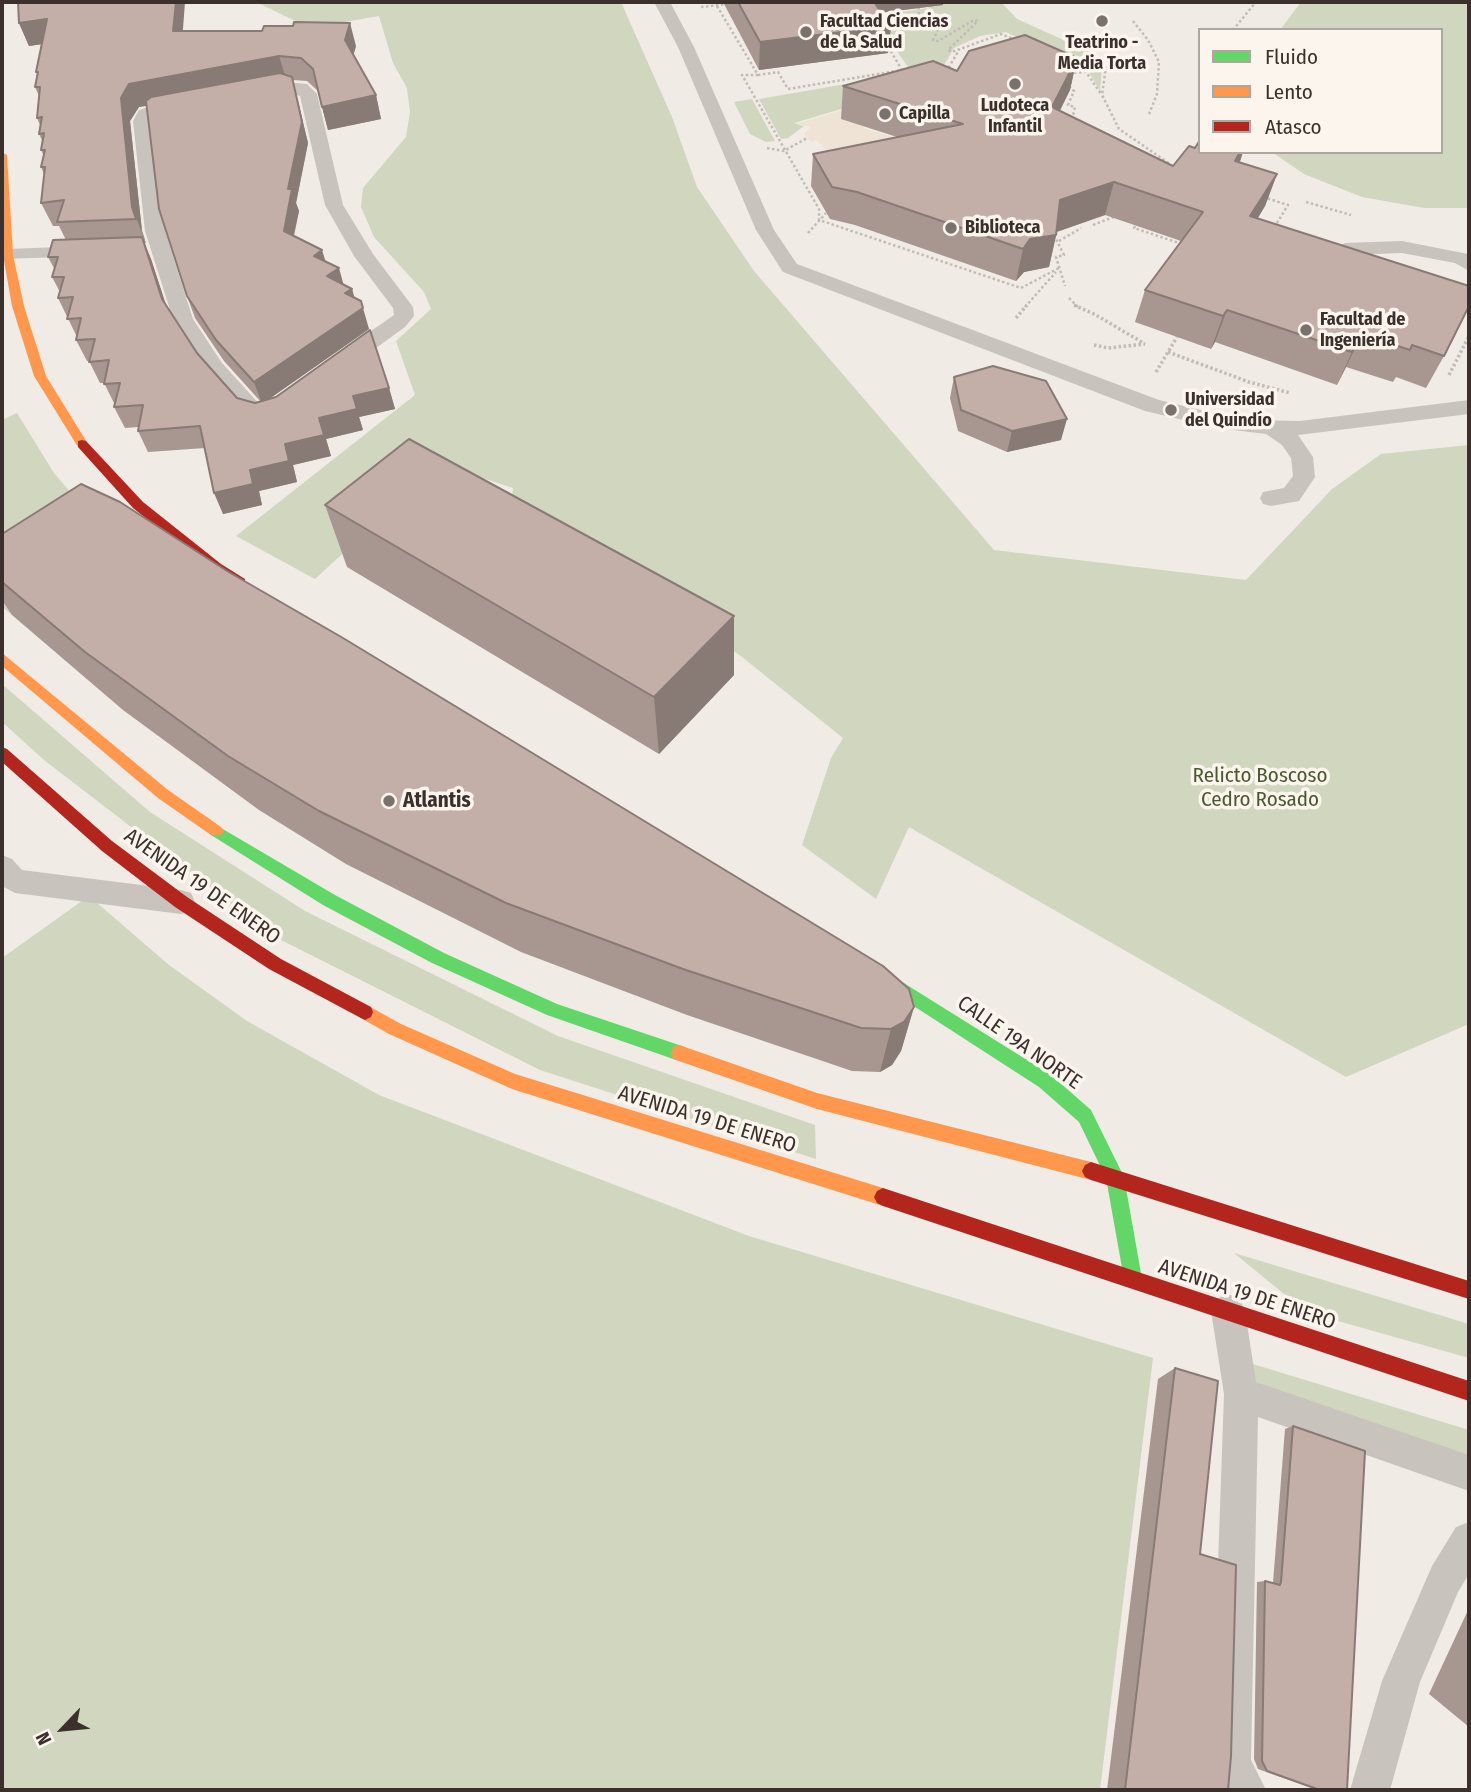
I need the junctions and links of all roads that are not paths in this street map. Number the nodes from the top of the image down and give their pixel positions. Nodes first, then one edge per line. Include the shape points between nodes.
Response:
1 (662, 2) edge
2 (2, 155) edge
3 (91, 233) edge
4 (151, 240) joint
5 (7, 246) junction
6 (1345, 249) edge
7 (105, 251) edge
8 (1469, 265) edge
9 (1467, 402) edge
10 (1268, 426) junction
11 (1271, 498) dead end
12 (251, 589) edge
13 (2, 658) edge
14 (2, 753) edge
15 (2, 867) edge
16 (181, 902) junction
17 (859, 962) edge
18 (1115, 1177) junction
19 (1133, 1279) junction
20 (1469, 1290) edge
21 (1228, 1311) junction
22 (1469, 1391) edge
23 (1241, 1394) junction
24 (1469, 1473) edge
25 (1469, 1540) edge
26 (1246, 1790) edge
27 (1370, 1790) edge

1 - 10 lane via 765,230 790,268 1153,406 1250,427
2 - 5 main road
3 - 5 lane
4 - 4 lane via 183,319 215,368 254,412 262,415 274,411 404,316 403,307 364,256 334,205 308,94 301,88 145,114
5 - 7 lane
5 - 12 main road via 18,306 40,376 77,438 138,505
6 - 8 lane via 1402,247 1461,258
9 - 10 lane via 1334,425
10 - 11 lane via 1290,440 1302,457 1304,477 1291,495
13 - 18 main road via 163,794 274,867 438,958 552,1010 817,1101
14 - 16 main road, AVENIDA 19 DE ENERO via 107,846
15 - 16 lane via 15,881
16 - 19 main road, AVENIDA 19 DE ENERO via 275,964 394,1029 512,1081
17 - 18 main road, CALLE 19A NORTE via 1045,1082 1085,1116
18 - 19 main road, CALLE 19A NORTE
18 - 20 main road
19 - 21 main road, AVENIDA 19 DE ENERO
21 - 22 main road, AVENIDA 19 DE ENERO
21 - 23 lane
23 - 24 lane
23 - 26 lane via 1231,1764
25 - 27 lane via 1445,1579 1401,1681

